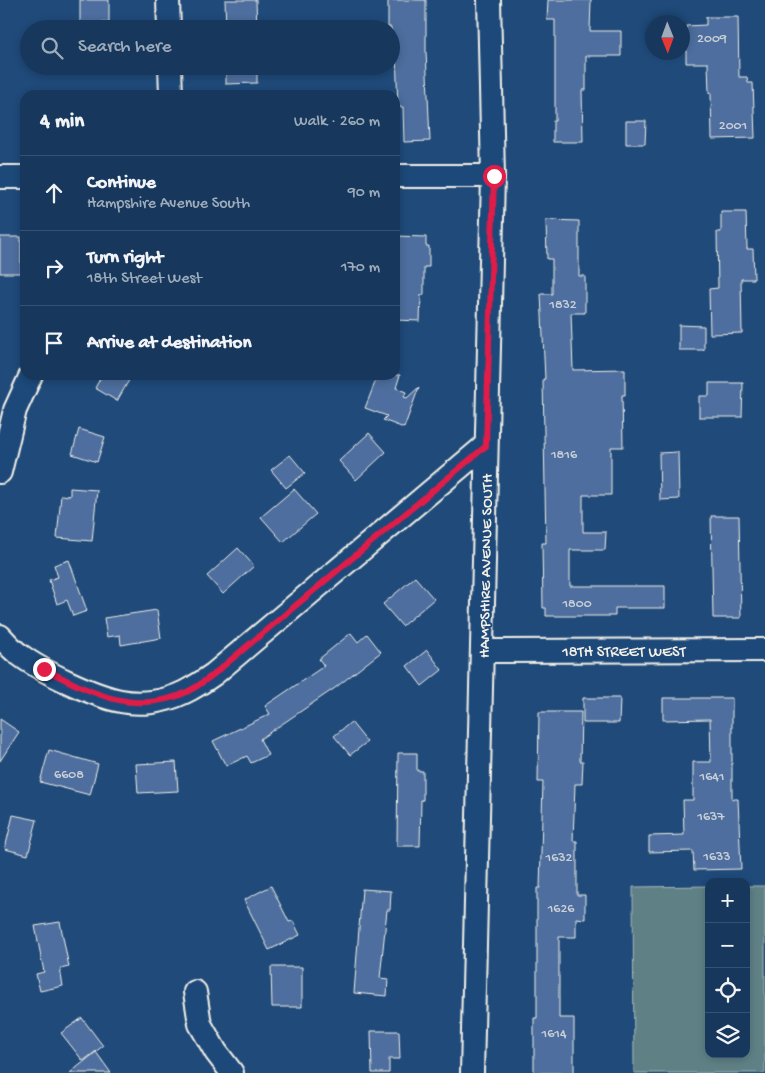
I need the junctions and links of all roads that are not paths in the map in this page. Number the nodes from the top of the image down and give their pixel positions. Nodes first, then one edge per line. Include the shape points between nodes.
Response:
1 (168, 0) edge
2 (489, 0) edge
3 (169, 20) edge
4 (170, 75) edge
5 (171, 90) edge
6 (400, 176) edge
7 (494, 176) junction
8 (0, 177) edge
9 (20, 177) edge
10 (29, 380) edge
11 (486, 446) junction
12 (0, 472) edge
13 (0, 636) edge
14 (765, 650) edge
15 (482, 651) junction
16 (195, 992) dead end
17 (232, 1073) edge
18 (472, 1073) edge

1 - 3 street
2 - 7 street, HAMPSHIRE AVENUE SOUTH
4 - 5 street
6 - 7 street
7 - 11 street, HAMPSHIRE AVENUE SOUTH
8 - 9 street
10 - 12 street via 15,410
11 - 13 street via 214,674 175,697 150,702 122,702 92,692 19,654
11 - 15 street, HAMPSHIRE AVENUE SOUTH
14 - 15 street, 18TH STREET WEST
15 - 18 street, HAMPSHIRE AVENUE SOUTH
16 - 17 street via 200,1024

